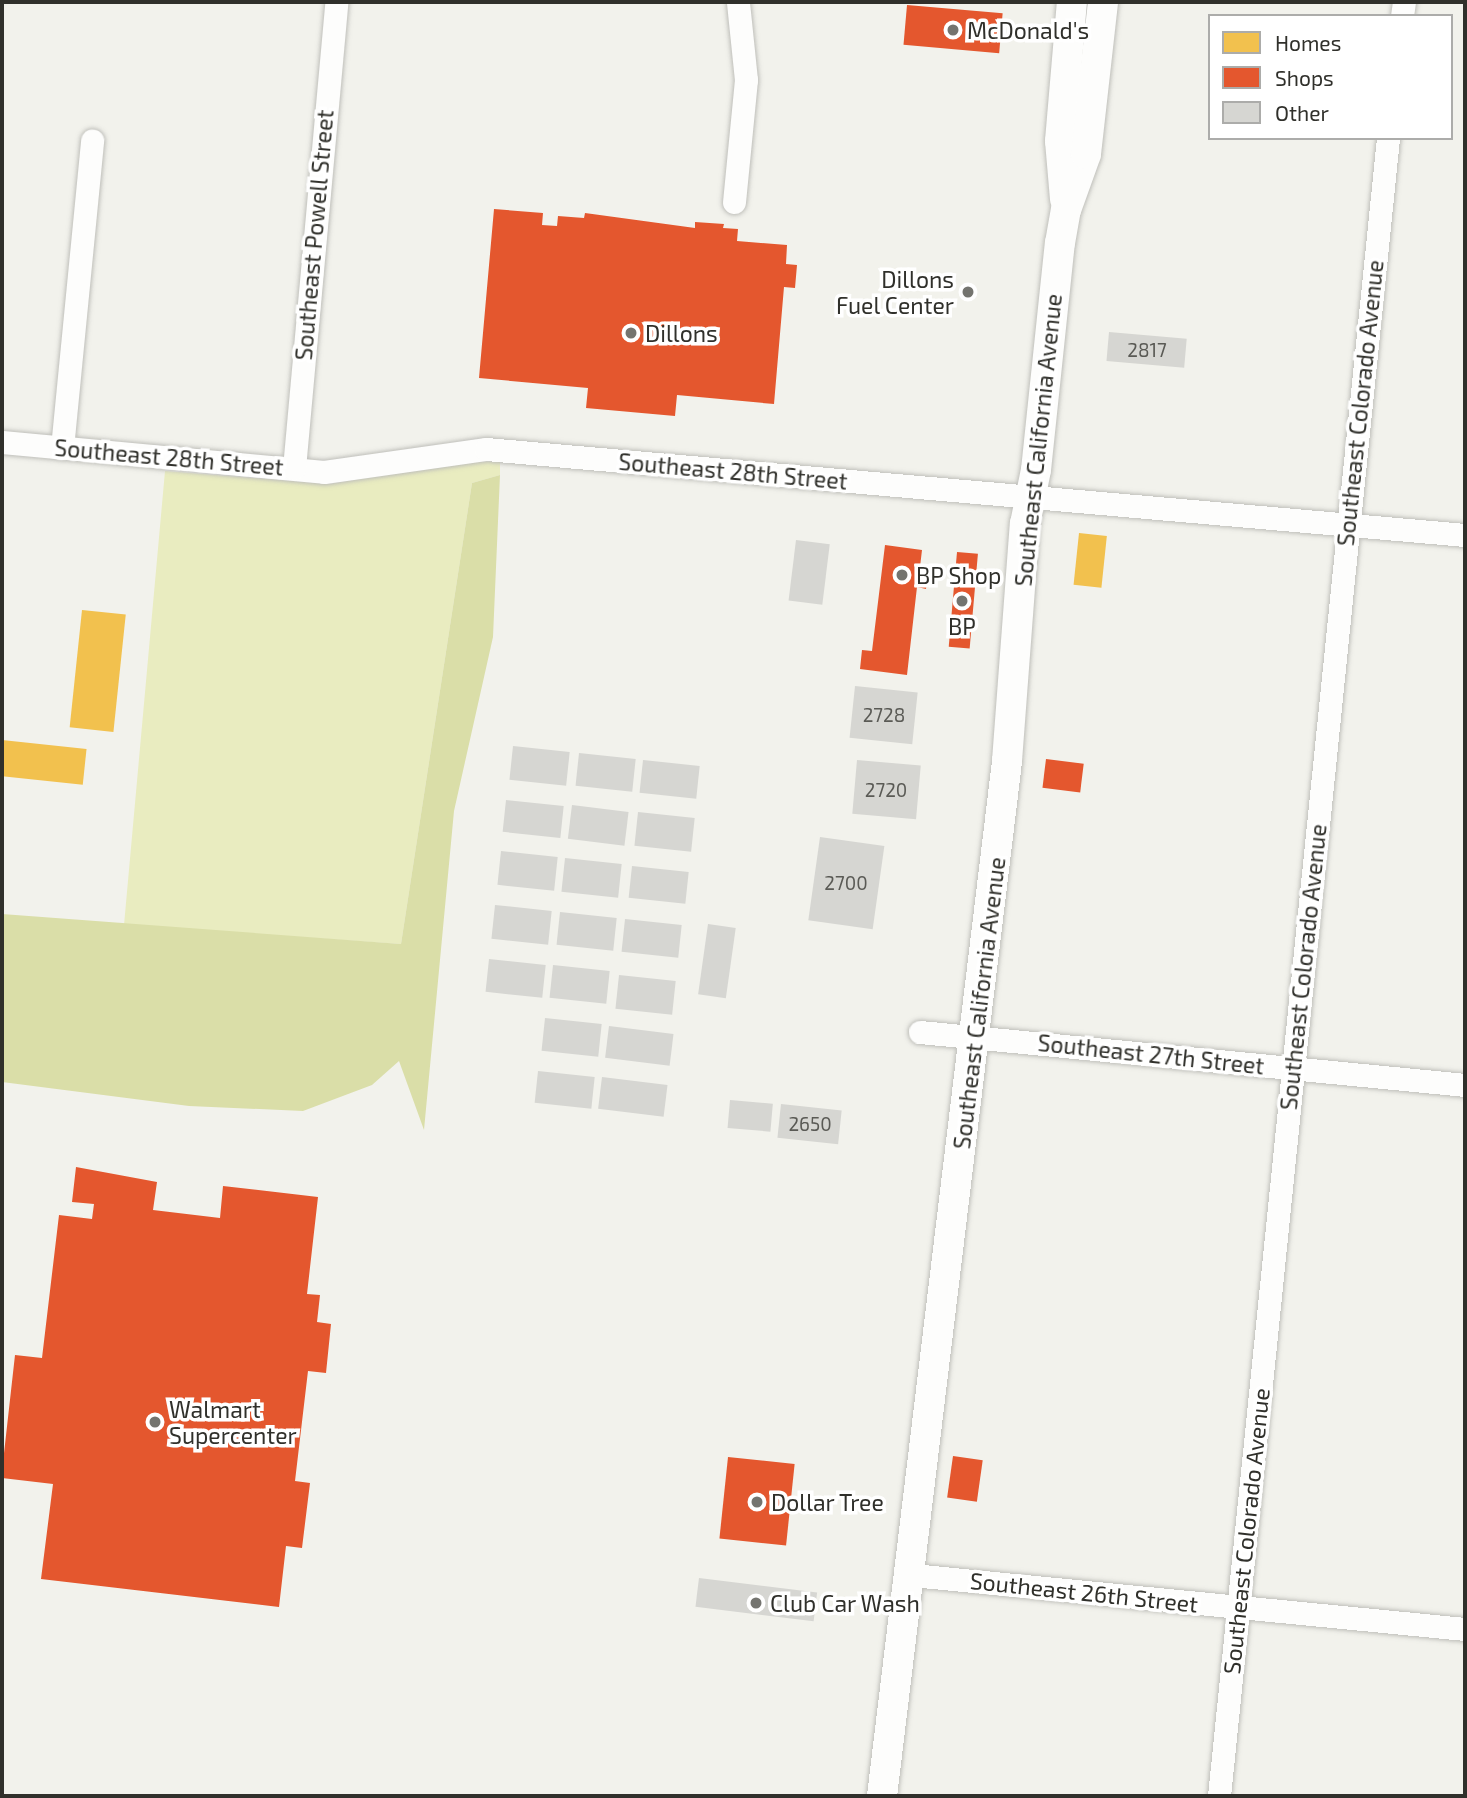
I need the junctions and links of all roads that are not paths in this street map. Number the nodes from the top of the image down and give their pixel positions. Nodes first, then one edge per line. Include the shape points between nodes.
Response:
1 (336, 2) edge
2 (738, 2) edge
3 (1072, 2) edge
4 (1103, 2) edge
5 (92, 140) dead end
6 (1388, 140) edge
7 (734, 202) dead end
8 (1066, 210) junction
9 (2, 442) edge
10 (62, 448) junction
11 (293, 468) junction
12 (1030, 500) junction
13 (1348, 524) junction
14 (1465, 535) edge
15 (920, 1032) dead end
16 (975, 1037) junction
17 (1293, 1068) junction
18 (1465, 1085) edge
19 (912, 1575) junction
20 (1239, 1607) junction
21 (1465, 1629) edge
22 (883, 1796) edge
23 (1219, 1796) edge

1 - 11 street, Southeast Powell Street
2 - 7 street via 746,80
3 - 8 main road, Southeast California Avenue via 1060,141
4 - 8 main road, Southeast California Avenue via 1086,154
5 - 10 street
6 - 13 street, Southeast Colorado Avenue
8 - 12 main road, Southeast California Avenue
9 - 10 street, Southeast 28th Street
10 - 11 street, Southeast 28th Street
11 - 12 street, Southeast 28th Street via 337,472 486,449
12 - 13 street, Southeast 28th Street
12 - 16 main road, Southeast California Avenue via 1020,569 1011,723
13 - 14 street, Southeast 28th Street
13 - 17 street, Southeast Colorado Avenue
15 - 16 street, Southeast 27th Street
16 - 17 street, Southeast 27th Street
16 - 19 main road, Southeast California Avenue
17 - 18 street, Southeast 27th Street
17 - 20 street, Southeast Colorado Avenue
19 - 20 street, Southeast 26th Street
19 - 22 main road, Southeast California Avenue
20 - 21 street, Southeast 26th Street
20 - 23 street, Southeast Colorado Avenue

